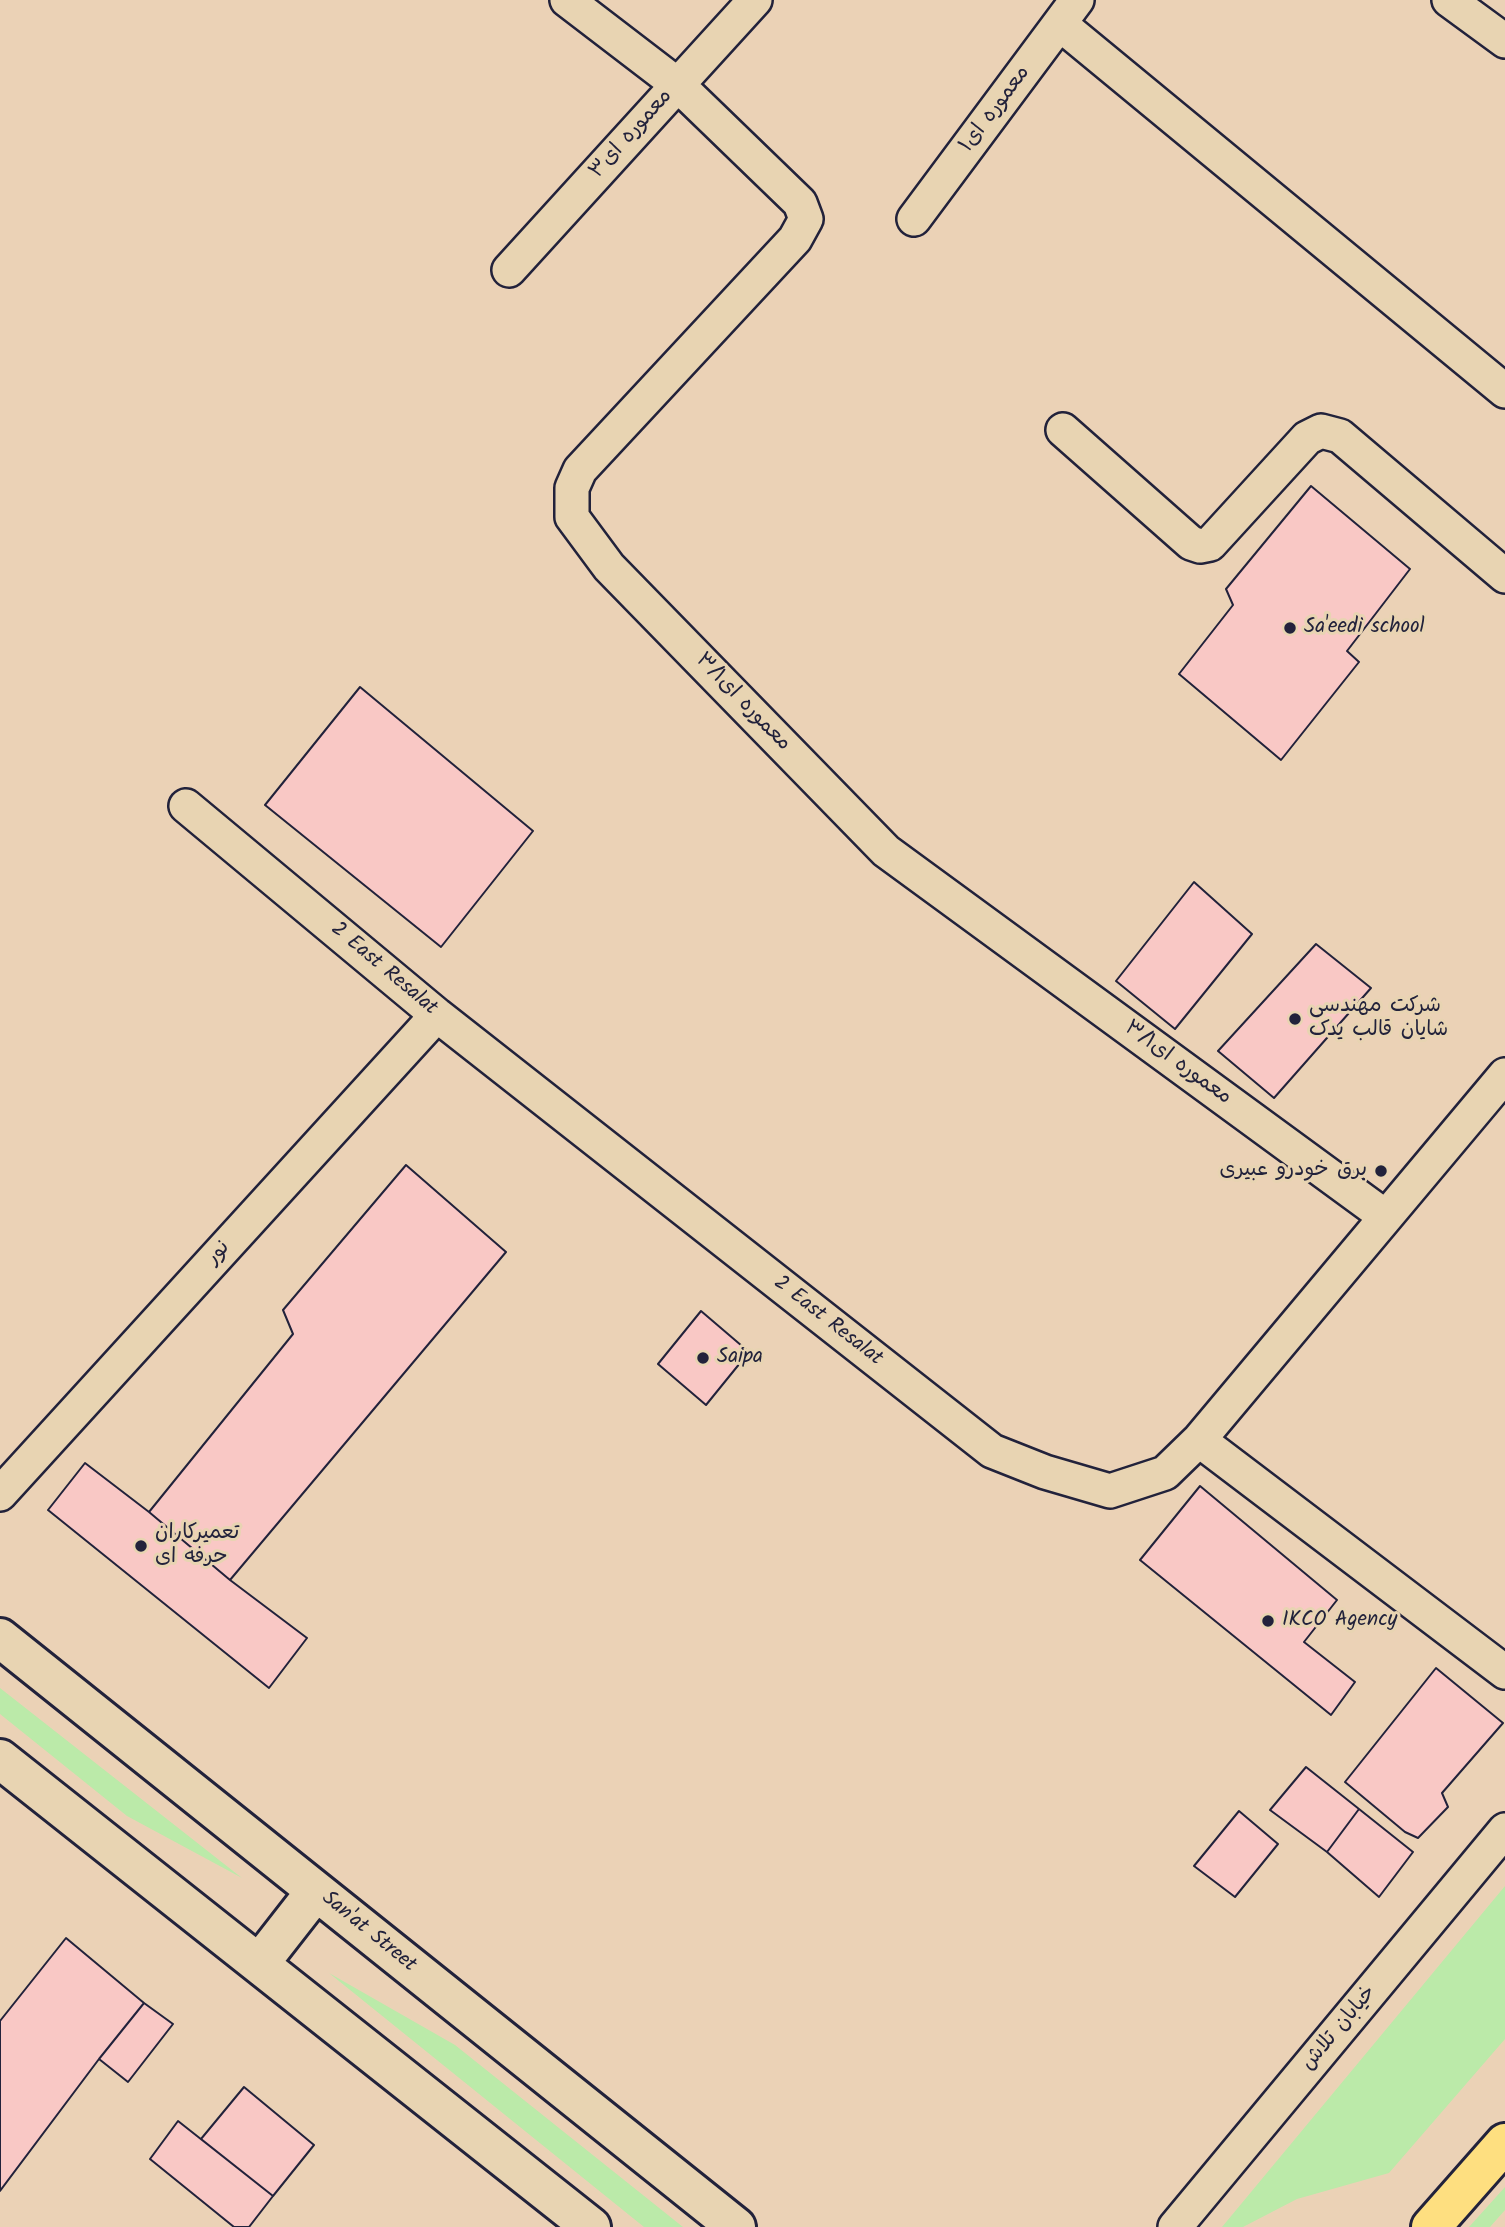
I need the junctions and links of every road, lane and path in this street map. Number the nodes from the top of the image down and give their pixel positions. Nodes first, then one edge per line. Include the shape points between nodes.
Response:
1 (567, 0) edge
2 (755, 0) edge
3 (1448, 0) edge
4 (1069, 12) edge
5 (1505, 41) edge
6 (678, 85) junction
7 (914, 219) dead end
8 (509, 270) dead end
9 (1505, 391) edge
10 (1063, 430) dead end
11 (1505, 576) edge
12 (186, 806) dead end
13 (437, 1015) junction
14 (1505, 1075) edge
15 (1386, 1217) junction
16 (1199, 1440) junction
17 (0, 1494) edge
18 (0, 1638) edge
19 (1505, 1672) edge
20 (0, 1759) edge
21 (1505, 1830) edge
22 (316, 1891) junction
23 (259, 1964) junction
24 (1505, 2143) edge
25 (591, 2227) edge
26 (736, 2227) edge
27 (1175, 2227) edge
28 (1432, 2227) edge

1 - 6 street
2 - 6 street, معموره ای۳
3 - 5 street
4 - 7 street, معموره ای۱
4 - 9 street
6 - 8 street, معموره ای۳
6 - 15 street, معموره ای۳/۱ via 800,203 806,219 795,239 580,470 572,488 572,517 609,567 886,852
10 - 11 street via 1191,543 1200,546 1210,544 1307,438 1321,431 1340,436
12 - 13 street, 2 East Resalat
13 - 16 street, 2 East Resalat via 992,1451 1110,1491 1165,1474
13 - 17 street, نور
14 - 15 street, 2 East Resalat
15 - 16 street, 2 East Resalat
16 - 19 street
18 - 22 main road, San'at Street
20 - 23 main road
21 - 27 street, خیابان تلاش
22 - 23 main road
22 - 26 main road, San'at Street
23 - 25 main road
24 - 28 main road

